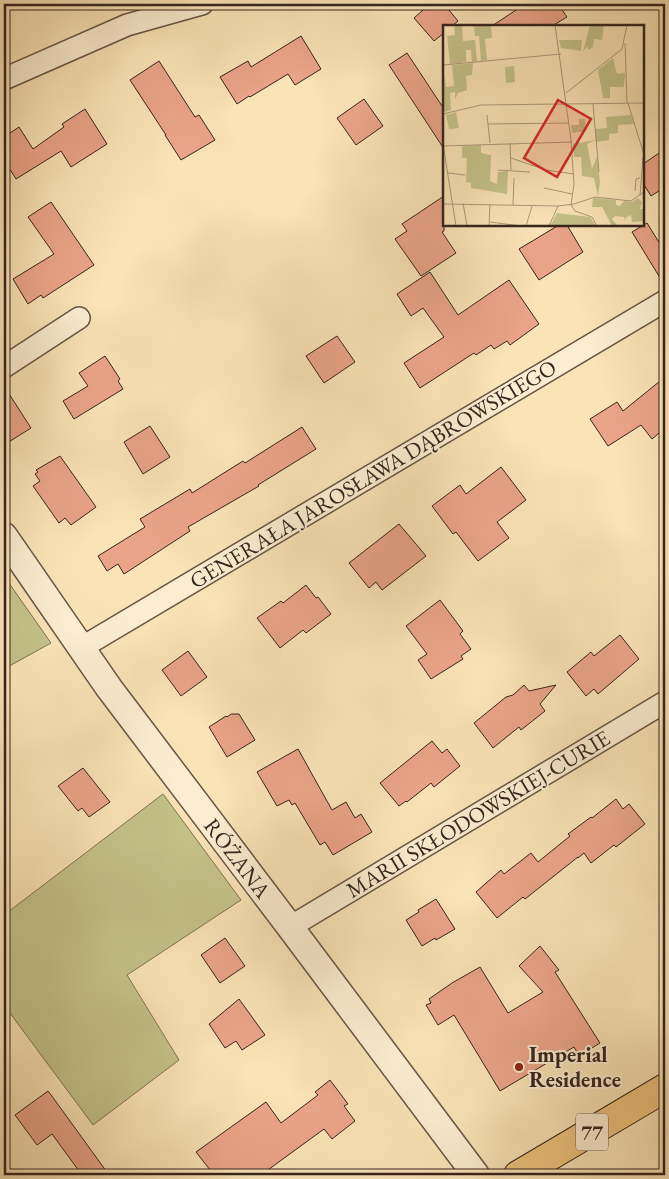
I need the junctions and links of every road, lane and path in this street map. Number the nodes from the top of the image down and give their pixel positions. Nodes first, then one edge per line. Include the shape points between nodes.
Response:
1 (202, 4) edge
2 (4, 79) edge
3 (665, 301) edge
4 (79, 318) dead end
5 (4, 367) edge
6 (4, 536) edge
7 (81, 648) junction
8 (665, 702) edge
9 (290, 926) junction
10 (665, 1088) edge
11 (476, 1175) edge
12 (518, 1175) edge

1 - 2 street via 128,25
3 - 7 street, GENERAŁA JAROSŁAWA DĄBROWSKIEGO
4 - 5 street
6 - 7 street, RÓŻANA
7 - 9 street, RÓŻANA
8 - 9 street, MARII SKŁODOWSKIEJ-CURIE
9 - 11 street, RÓŻANA
10 - 12 main road, 77

